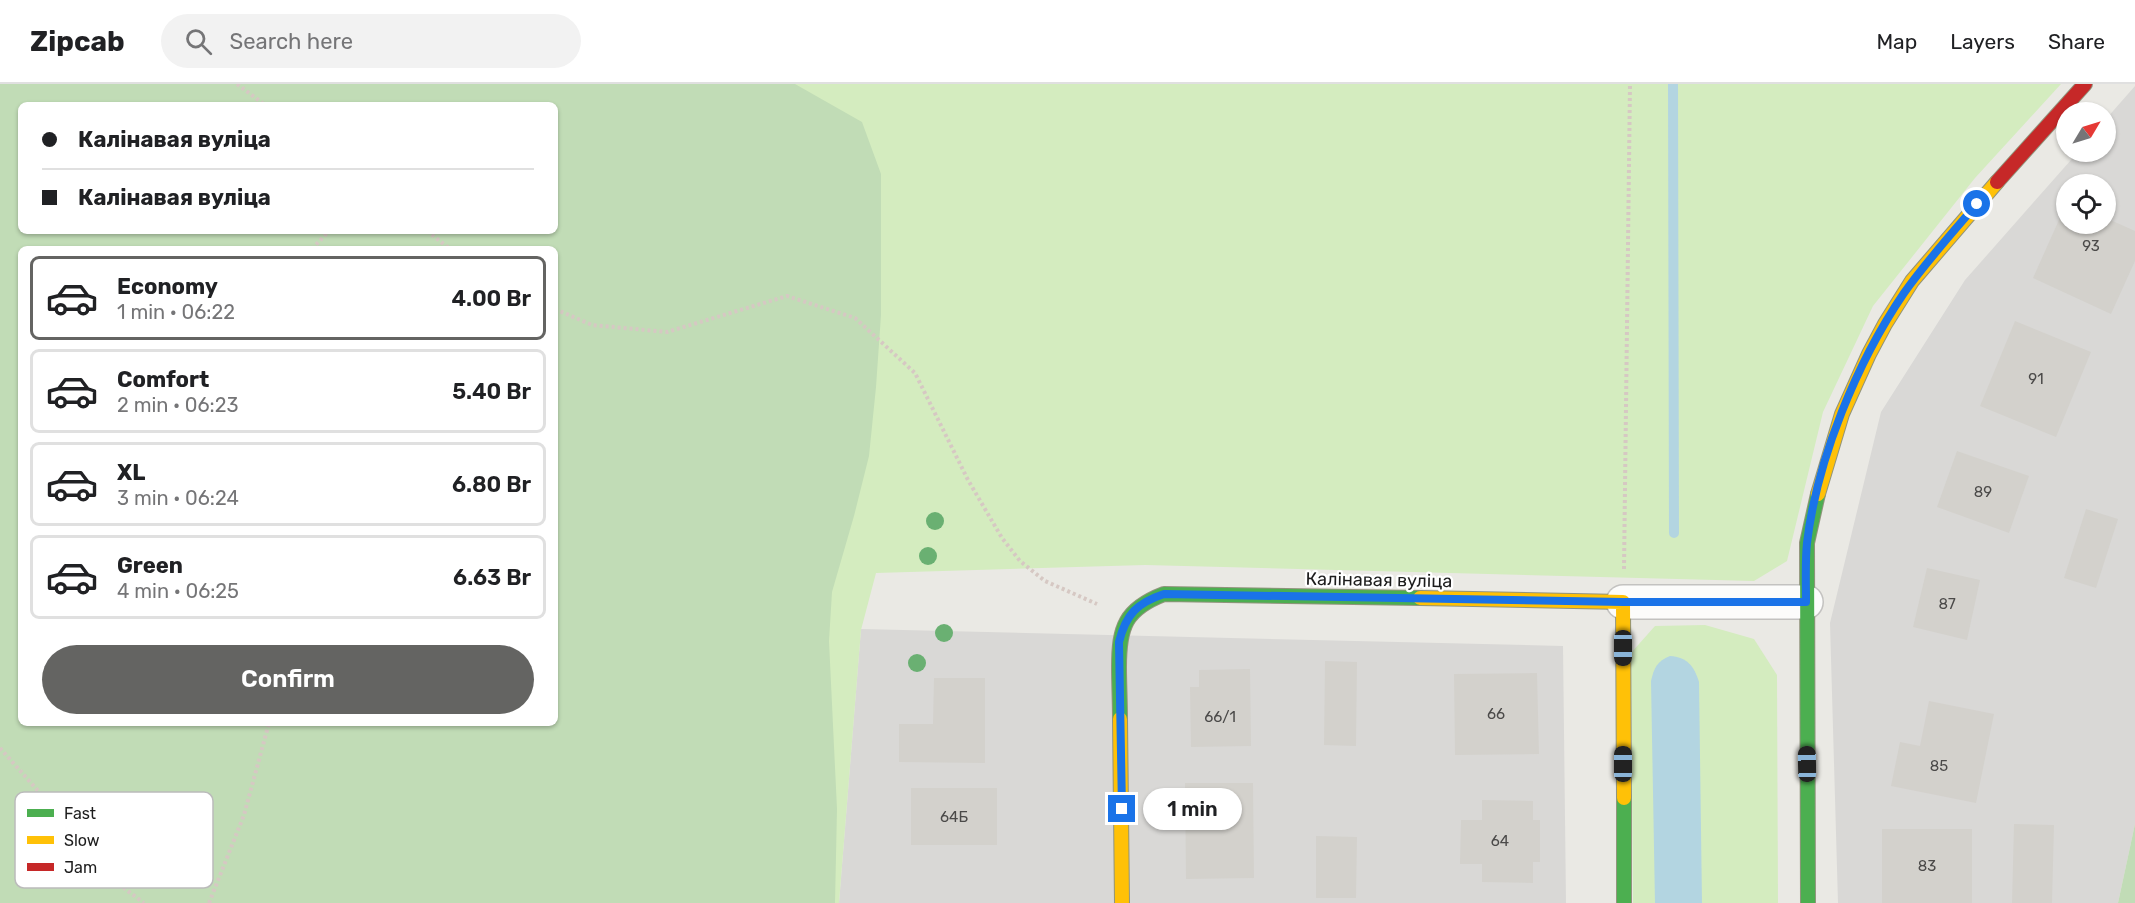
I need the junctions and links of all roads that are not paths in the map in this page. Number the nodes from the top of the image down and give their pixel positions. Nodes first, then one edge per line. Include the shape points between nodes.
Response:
1 (2085, 84) edge
2 (1623, 602) junction
3 (1806, 602) junction
4 (1122, 903) edge
5 (1624, 903) edge
6 (1808, 903) edge

1 - 3 street via 1947,240 1904,293 1878,337 1834,432 1818,489 1807,543
2 - 3 street
2 - 4 street, Калінавая вуліца via 1164,594 1147,600 1123,625 1119,642
2 - 5 street
3 - 6 street

